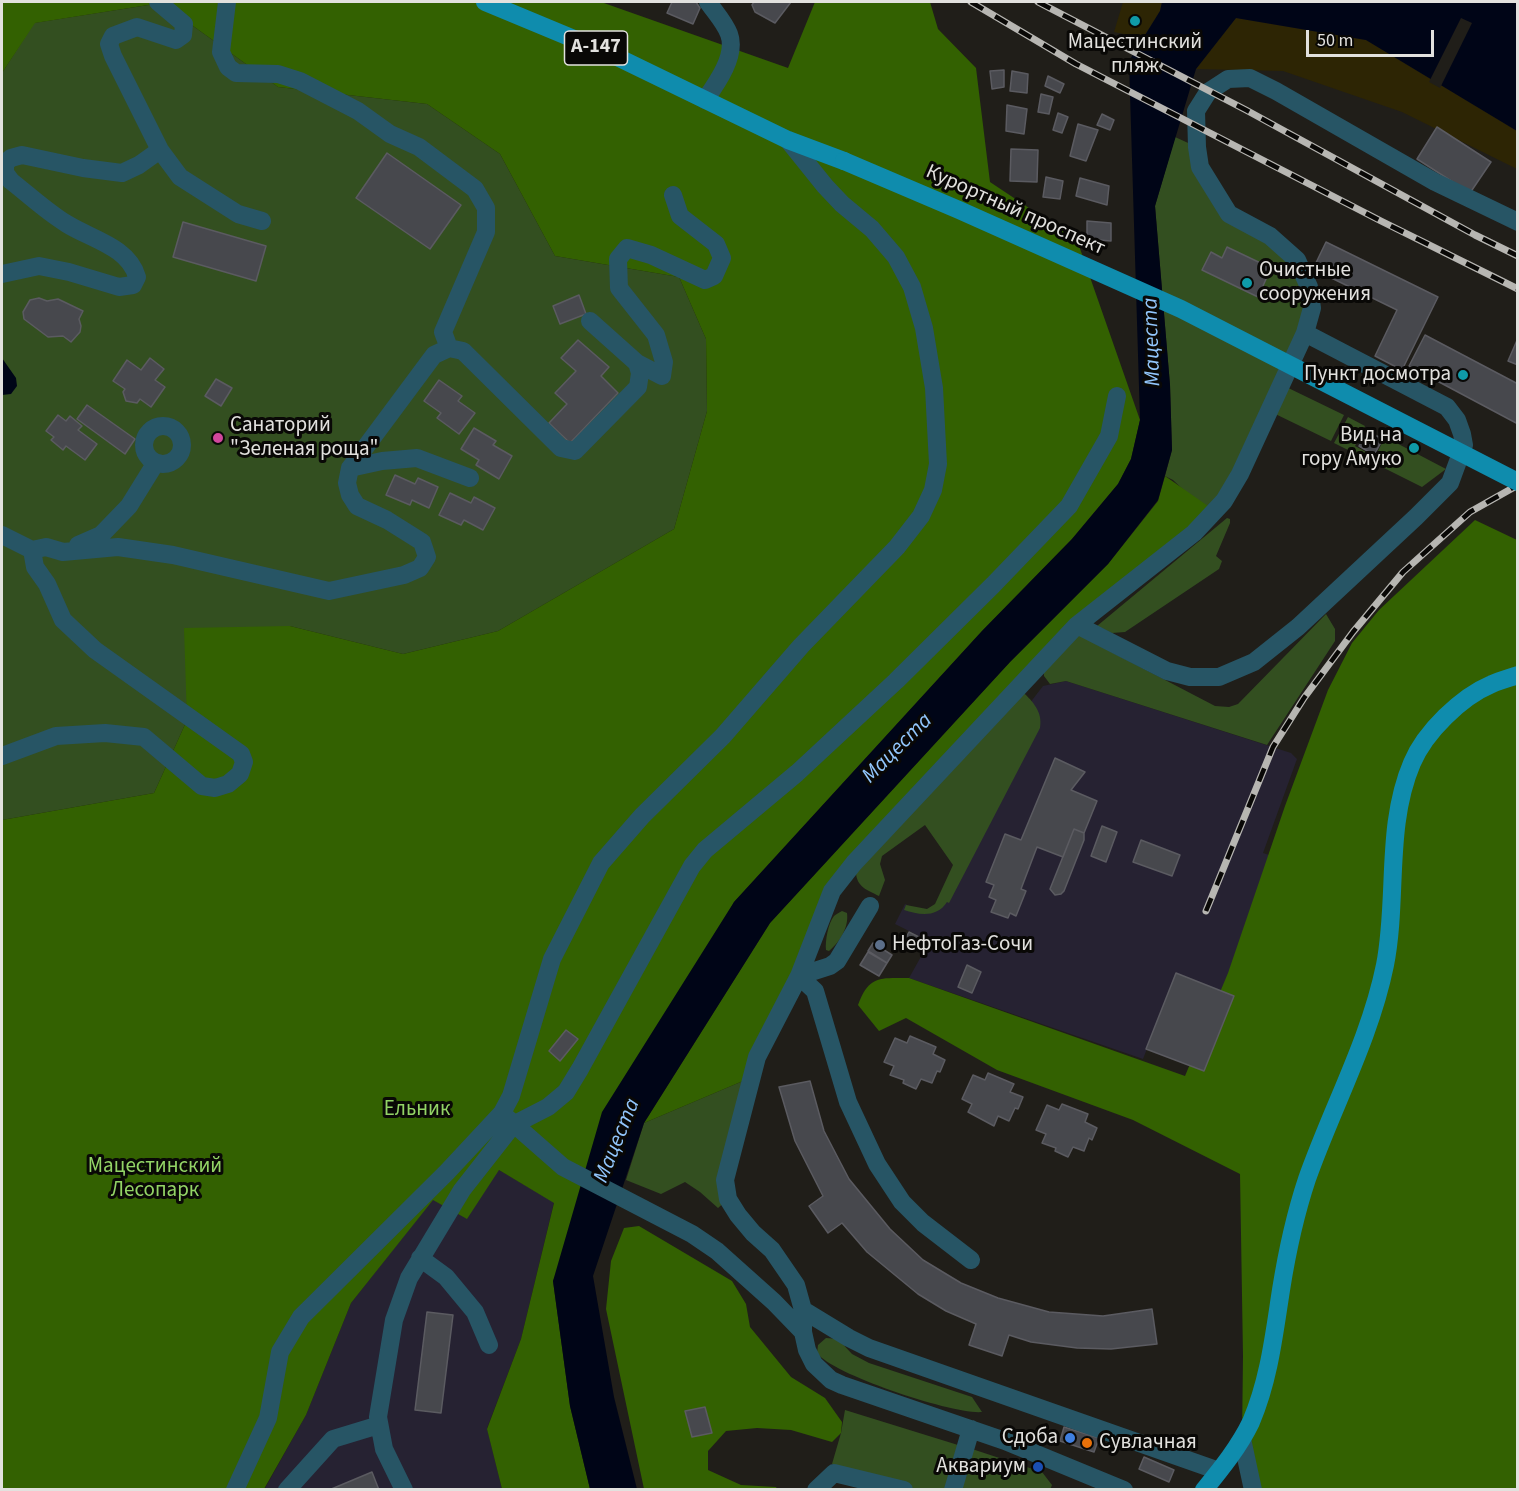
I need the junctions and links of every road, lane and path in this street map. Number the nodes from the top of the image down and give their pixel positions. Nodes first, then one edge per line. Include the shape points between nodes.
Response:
1 (158, 2) edge
2 (227, 2) edge
3 (485, 2) edge
4 (708, 2) edge
5 (705, 100) junction
6 (788, 140) junction
7 (160, 150) junction
8 (672, 195) dead end
9 (262, 221) dead end
10 (1518, 222) edge
11 (2, 274) edge
12 (591, 321) dead end
13 (1305, 333) junction
14 (449, 348) junction
15 (637, 363) junction
16 (1117, 396) dead end
17 (155, 464) dead end
18 (350, 468) junction
19 (470, 478) dead end
20 (1518, 483) edge
21 (2, 535) edge
22 (32, 550) junction
23 (63, 552) junction
24 (1083, 629) junction
25 (1518, 675) edge
26 (2, 756) edge
27 (870, 906) dead end
28 (799, 976) junction
29 (508, 1119) junction
30 (420, 1258) junction
31 (971, 1260) dead end
32 (803, 1310) junction
33 (803, 1332) junction
34 (489, 1345) dead end
35 (379, 1425) junction
36 (971, 1429) junction
37 (1242, 1439) junction
38 (1219, 1471) junction
39 (1121, 1489) edge
40 (235, 1490) edge
41 (287, 1490) edge
42 (404, 1490) edge
43 (816, 1490) edge
44 (904, 1490) edge
45 (953, 1490) edge
46 (1204, 1490) edge
47 (1253, 1490) edge

1 - 7 street via 184,24 183,35 176,40 137,27 113,36 109,44
2 - 14 street via 221,52 228,67 236,73 278,74 300,81 419,147 475,189 486,207 486,232 443,332
3 - 5 main road, Курортный проспект / А-147 via 615,56
4 - 5 street via 729,35 729,57
5 - 6 main road, Курортный проспект / А-147
6 - 20 main road, Курортный проспект / А-147, bridge via 959,210 1181,309
6 - 29 street via 842,204 873,229 896,257 912,287 934,388 938,464 933,490 921,516 897,547 601,863 552,959
7 - 9 street via 180,177 238,214
7 - 11 street via 122,173 22,155 5,164 11,181 66,224 120,252 135,268 137,277 133,285 119,287 39,266
8 - 15 street via 680,216 716,244 722,258 714,276 705,280 627,248 618,259 619,288 656,335 664,362 662,376
10 - 13 street via 1435,182 1250,78 1228,79 1208,92 1196,111 1200,167 1230,214 1270,236 1297,260 1309,287 1312,308
12 - 15 street
13 - 24 street via 1224,501 1194,533
13 - 24 street via 1447,407 1457,420 1464,445 1450,483 1309,616 1254,662 1219,677 1190,677 1167,671
14 - 15 street via 463,351 561,448 575,451 638,387
14 - 18 street via 434,354
16 - 29 street via 1109,436 1069,506 896,681 797,773 705,850 692,866 566,1092 548,1107
17 - 23 street via 129,506 100,535
18 - 19 street via 417,459
18 - 23 street via 347,483 357,506 422,542 428,557 420,568 329,591 173,555 118,547
21 - 22 street
22 - 23 street via 46,547
22 - 26 street via 35,567 63,620 94,650 240,754 244,762 240,774 215,788 202,786 144,738 105,733 56,736
24 - 28 street via 854,863 832,891
25 - 37 main road via 1490,684 1458,706 1434,730 1413,761 1401,795 1395,838 1385,966 1369,1023 1294,1222 1265,1381
27 - 28 street via 837,961
28 - 31 street via 815,991 848,1102 877,1164 902,1202
28 - 32 street via 757,1057 725,1180 728,1199 796,1285
29 - 30 street
29 - 33 street via 563,1167 717,1251
29 - 40 street via 439,1180 301,1317 280,1352 268,1418
30 - 34 street via 446,1277 476,1312
30 - 35 street via 394,1320
32 - 33 street
32 - 38 street via 869,1348
33 - 36 street via 814,1364 831,1380
35 - 41 street via 333,1439
35 - 42 street via 384,1449
36 - 39 street
36 - 45 street
37 - 38 main road
37 - 47 street
38 - 46 main road
43 - 44 street via 834,1473

